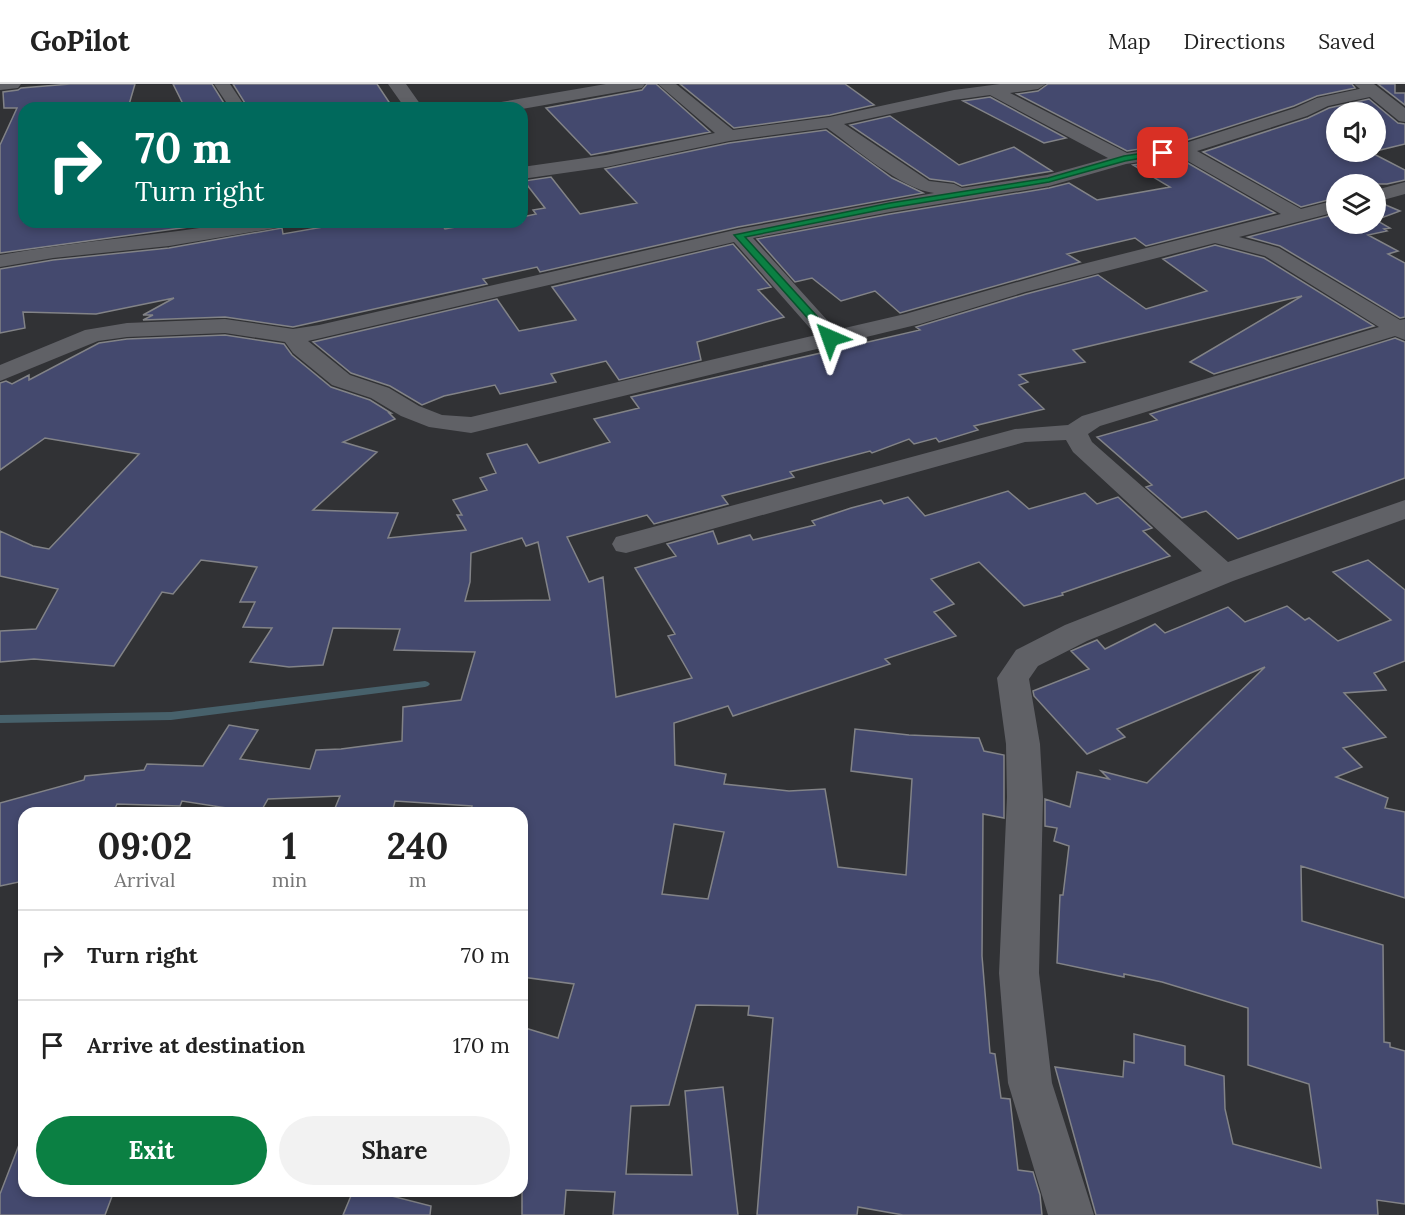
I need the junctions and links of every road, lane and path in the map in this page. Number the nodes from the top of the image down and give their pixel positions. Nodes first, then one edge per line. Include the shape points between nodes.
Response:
1 (12, 84) edge
2 (222, 84) edge
3 (397, 84) edge
4 (636, 84) edge
5 (666, 84) edge
6 (1038, 84) edge
7 (0, 85) edge
8 (1368, 88) edge
9 (994, 91) junction
10 (234, 102) edge
11 (409, 102) edge
12 (528, 102) edge
13 (1405, 117) edge
14 (830, 122) junction
15 (729, 136) junction
16 (1182, 150) junction
17 (1124, 159) junction
18 (528, 172) edge
19 (907, 176) junction
20 (1405, 188) edge
21 (981, 192) junction
22 (1386, 193) edge
23 (890, 206) junction
24 (1326, 209) edge
25 (1299, 216) junction
26 (1266, 225) junction
27 (240, 228) edge
28 (738, 235) junction
29 (1216, 237) junction
30 (1272, 252) junction
31 (0, 261) edge
32 (1402, 329) edge
33 (293, 336) junction
34 (830, 338) junction
35 (0, 374) edge
36 (1074, 432) junction
37 (1405, 509) edge
38 (626, 544) dead end
39 (1223, 574) junction
40 (1071, 1215) edge

1 - 7 street
2 - 10 street
3 - 11 street
4 - 12 street
5 - 15 street
6 - 9 street
8 - 13 street
8 - 16 street
9 - 14 street via 954,95
9 - 17 street
14 - 15 street
14 - 19 street
15 - 18 street
16 - 17 street
16 - 25 street
17 - 21 street via 1049,180
19 - 21 street via 924,186
19 - 23 street
20 - 22 street
21 - 23 street
23 - 28 street
24 - 25 street
25 - 26 street
26 - 29 street
26 - 30 street via 1265,244
27 - 31 street via 169,240 111,237
28 - 33 street
28 - 34 street
29 - 30 street
29 - 34 street
30 - 32 street
32 - 36 street via 1091,421
33 - 34 street via 341,380 380,393 438,422 471,424
33 - 35 street via 225,326 127,330 93,335
36 - 38 street via 1024,434
36 - 39 street via 1082,446
37 - 39 street
39 - 40 street via 1076,633 1026,658 1013,678 1023,744 1019,972 1030,1083

